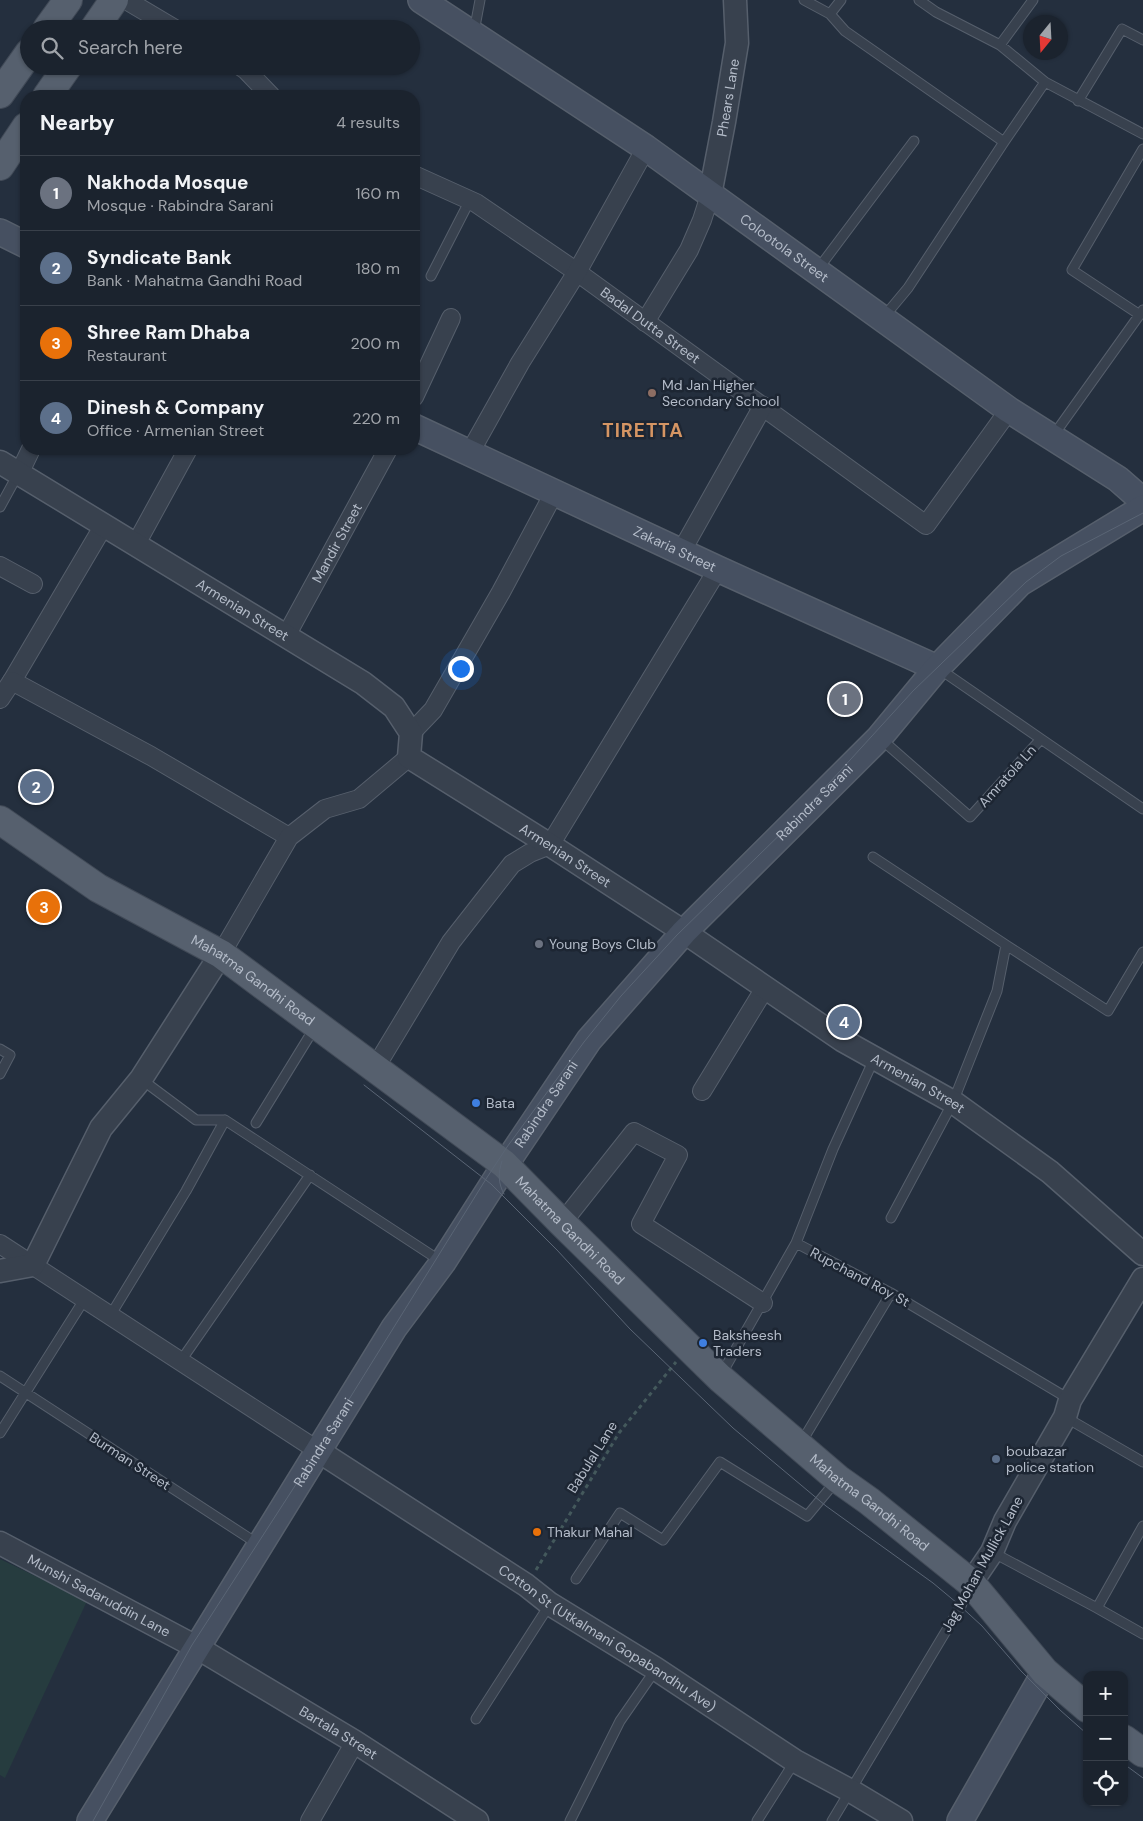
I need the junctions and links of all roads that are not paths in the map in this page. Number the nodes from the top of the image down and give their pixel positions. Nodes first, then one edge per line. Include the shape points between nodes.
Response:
1 (68, 0) edge
2 (114, 0) edge
3 (126, 0) edge
4 (480, 0) edge
5 (735, 0) edge
6 (804, 0) edge
7 (841, 0) edge
8 (919, 0) edge
9 (1033, 0) edge
10 (426, 1) edge
11 (830, 14) junction
12 (54, 20) edge
13 (100, 20) edge
14 (160, 20) edge
15 (473, 35) junction
16 (1143, 40) edge
17 (1000, 45) junction
18 (20, 66) edge
19 (62, 75) edge
20 (251, 75) edge
21 (1045, 82) junction
22 (51, 90) edge
23 (265, 90) edge
24 (0, 94) edge
25 (1078, 101) junction
26 (1143, 134) edge
27 (20, 136) edge
28 (914, 141) dead end
29 (1004, 142) junction
30 (646, 148) junction
31 (1143, 149) edge
32 (0, 166) edge
33 (420, 178) edge
34 (710, 194) junction
35 (470, 200) junction
36 (0, 232) edge
37 (20, 242) edge
38 (577, 272) junction
39 (816, 272) junction
40 (431, 276) dead end
41 (1141, 313) edge
42 (451, 318) dead end
43 (883, 318) junction
44 (645, 322) junction
45 (420, 384) edge
46 (763, 406) junction
47 (1009, 410) junction
48 (420, 430) edge
49 (1052, 437) junction
50 (469, 454) junction
51 (24, 455) edge
52 (185, 455) edge
53 (385, 455) edge
54 (9, 468) edge
55 (554, 493) junction
56 (1143, 502) edge
57 (0, 507) edge
58 (1143, 508) edge
59 (104, 525) junction
60 (136, 544) junction
61 (681, 552) junction
62 (0, 566) edge
63 (718, 569) junction
64 (33, 584) dead end
65 (286, 636) junction
66 (937, 668) junction
67 (12, 681) junction
68 (0, 699) edge
69 (411, 733) junction
70 (879, 738) junction
71 (1041, 739) junction
72 (409, 757) junction
73 (1143, 809) edge
74 (0, 820) edge
75 (289, 838) junction
76 (550, 845) junction
77 (873, 857) dead end
78 (684, 932) junction
79 (1006, 944) junction
80 (1143, 952) edge
81 (221, 954) junction
82 (765, 988) junction
83 (317, 1024) junction
84 (0, 1049) edge
85 (874, 1059) junction
86 (375, 1068) junction
87 (0, 1074) edge
88 (141, 1079) junction
89 (702, 1091) dead end
90 (953, 1102) junction
91 (224, 1120) junction
92 (256, 1123) dead end
93 (505, 1165) junction
94 (310, 1175) junction
95 (891, 1218) dead end
96 (562, 1224) junction
97 (796, 1243) junction
98 (0, 1244) edge
99 (1143, 1254) edge
100 (443, 1262) junction
101 (33, 1265) junction
102 (0, 1271) edge
103 (1143, 1278) edge
104 (891, 1293) junction
105 (84, 1300) junction
106 (763, 1303) junction
107 (110, 1316) junction
108 (180, 1362) junction
109 (0, 1376) edge
110 (720, 1378) junction
111 (26, 1393) junction
112 (1068, 1408) junction
113 (0, 1433) edge
114 (799, 1447) junction
115 (317, 1450) junction
116 (1143, 1462) edge
117 (838, 1479) junction
118 (1143, 1526) edge
119 (0, 1543) edge
120 (261, 1545) junction
121 (992, 1552) junction
122 (576, 1579) dead end
123 (971, 1583) junction
124 (550, 1604) junction
125 (1097, 1608) junction
126 (1143, 1634) edge
127 (198, 1648) junction
128 (656, 1669) junction
129 (1045, 1672) junction
130 (1083, 1705) edge
131 (476, 1719) dead end
132 (1128, 1741) edge
133 (355, 1742) junction
134 (1143, 1753) edge
135 (795, 1761) junction
136 (851, 1791) junction
137 (90, 1821) edge
138 (310, 1821) edge
139 (477, 1821) edge
140 (570, 1821) edge
141 (756, 1821) edge
142 (832, 1821) edge
143 (901, 1821) edge
144 (960, 1821) edge

1 - 12 main road
2 - 13 main road
3 - 14 street
4 - 15 lane
5 - 34 street, Phears Lane via 737,43
6 - 11 lane
7 - 11 lane
8 - 17 lane
9 - 17 lane
10 - 15 main road, Colootola Street
11 - 29 lane via 845,30
15 - 30 main road, Colootola Street
16 - 25 lane via 1122,29
17 - 21 lane
18 - 24 main road
19 - 22 main road
20 - 23 street
21 - 25 lane
21 - 29 lane
25 - 26 lane
27 - 32 main road
28 - 39 lane
29 - 43 lane via 908,288
30 - 34 main road, Colootola Street
30 - 38 street
31 - 41 lane via 1072,270
33 - 35 street, Badal Dutta Street
34 - 39 main road, Colootola Street
34 - 44 street via 689,250
35 - 38 street, Badal Dutta Street
35 - 40 lane
36 - 37 main road
38 - 44 street, Badal Dutta Street
38 - 50 street via 520,363
39 - 43 main road, Colootola Street
41 - 49 lane
42 - 45 street
43 - 47 main road, Colootola Street
44 - 46 street, Badal Dutta Street
46 - 47 street, Badal Dutta Street via 926,525
46 - 61 street
47 - 49 main road, Colootola Street
48 - 50 main road, Zakaria Street
49 - 56 main road, Colootola Street via 1118,479
50 - 55 main road, Zakaria Street
51 - 54 street
52 - 60 street
53 - 65 street, Mandir Street
54 - 57 lane
54 - 59 street, Armenian Street
55 - 61 main road, Zakaria Street
55 - 69 street via 433,710
58 - 66 main road, Rabindra Sarani via 1020,583
59 - 60 street, Armenian Street
59 - 67 street
60 - 65 street, Armenian Street
61 - 63 main road, Zakaria Street
62 - 64 street
63 - 66 main road, Zakaria Street
63 - 76 street
65 - 69 street, Armenian Street via 371,689 394,707
66 - 70 main road, Rabindra Sarani
66 - 71 lane
67 - 68 street
67 - 75 street via 151,756
69 - 72 street
70 - 71 lane, Amratola Ln via 970,817
70 - 78 main road, Rabindra Sarani
71 - 73 lane, Amratola Ln
72 - 75 street via 359,799 325,809
72 - 76 street, Armenian Street
74 - 81 main road, Mahatma Gandhi Road via 98,888
75 - 81 street
76 - 78 street, Armenian Street
76 - 86 street via 512,864 451,942
77 - 79 lane
78 - 82 street, Armenian Street
78 - 93 main road, Rabindra Sarani via 589,1040
79 - 80 lane via 1108,1011
79 - 90 lane via 997,991
81 - 83 main road, Mahatma Gandhi Road
81 - 88 street
82 - 85 street, Armenian Street
82 - 89 street
83 - 86 main road, Mahatma Gandhi Road
83 - 92 lane
84 - 87 lane via 10,1056
85 - 90 street, Armenian Street
85 - 97 lane, Rupchand Roy St via 833,1149
86 - 93 main road, Mahatma Gandhi Road
88 - 91 lane via 196,1120
88 - 101 street via 101,1128
90 - 95 lane
90 - 99 street, Armenian Street via 1050,1172
91 - 94 lane
91 - 107 lane via 186,1191
93 - 96 main road, Mahatma Gandhi Road
93 - 100 main road, Rabindra Sarani
94 - 100 lane
94 - 108 lane
96 - 106 street via 634,1132 678,1155 640,1224
96 - 110 main road, Mahatma Gandhi Road
97 - 104 lane, Rupchand Roy St
97 - 106 lane
98 - 101 street
100 - 115 main road, Rabindra Sarani via 394,1328
101 - 102 street
101 - 105 street
103 - 112 street, Jag Mohan Mullick Lane
104 - 112 lane, Rupchand Roy St
104 - 114 lane
105 - 107 street
105 - 111 lane
106 - 110 lane
107 - 108 street
108 - 115 street
109 - 111 lane, Burman Street
110 - 114 main road, Mahatma Gandhi Road
111 - 113 lane
111 - 120 lane, Burman Street
112 - 116 lane, Rupchand Roy St
112 - 121 street, Jag Mohan Mullick Lane via 1005,1521
114 - 117 main road, Mahatma Gandhi Road
115 - 120 main road, Rabindra Sarani
115 - 124 street, Cotton St (Utkalmani Gopabandhu Ave) via 526,1585
117 - 122 lane via 807,1516 720,1462 662,1540 620,1513
117 - 123 main road, Mahatma Gandhi Road
118 - 125 lane
119 - 127 street, Munshi Sadaruddin Lane
120 - 127 main road, Rabindra Sarani
121 - 123 street, Jag Mohan Mullick Lane
121 - 125 lane
123 - 129 main road, Mahatma Gandhi Road
123 - 136 lane, Jag Mohan Mullick Lane via 961,1606
124 - 128 street, Cotton St (Utkalmani Gopabandhu Ave)
124 - 131 lane
125 - 126 lane
127 - 133 street, Bartala Street
127 - 137 main road, Rabindra Sarani
128 - 135 street, Cotton St (Utkalmani Gopabandhu Ave)
128 - 140 lane via 620,1721
129 - 130 main road, Mahatma Gandhi Road
129 - 144 main road
132 - 134 main road
133 - 138 street
133 - 139 street, Bartala Street
135 - 136 street, Cotton St (Utkalmani Gopabandhu Ave)
135 - 141 lane
136 - 142 lane, Jag Mohan Mullick Lane
136 - 143 street, Cotton St (Utkalmani Gopabandhu Ave)

